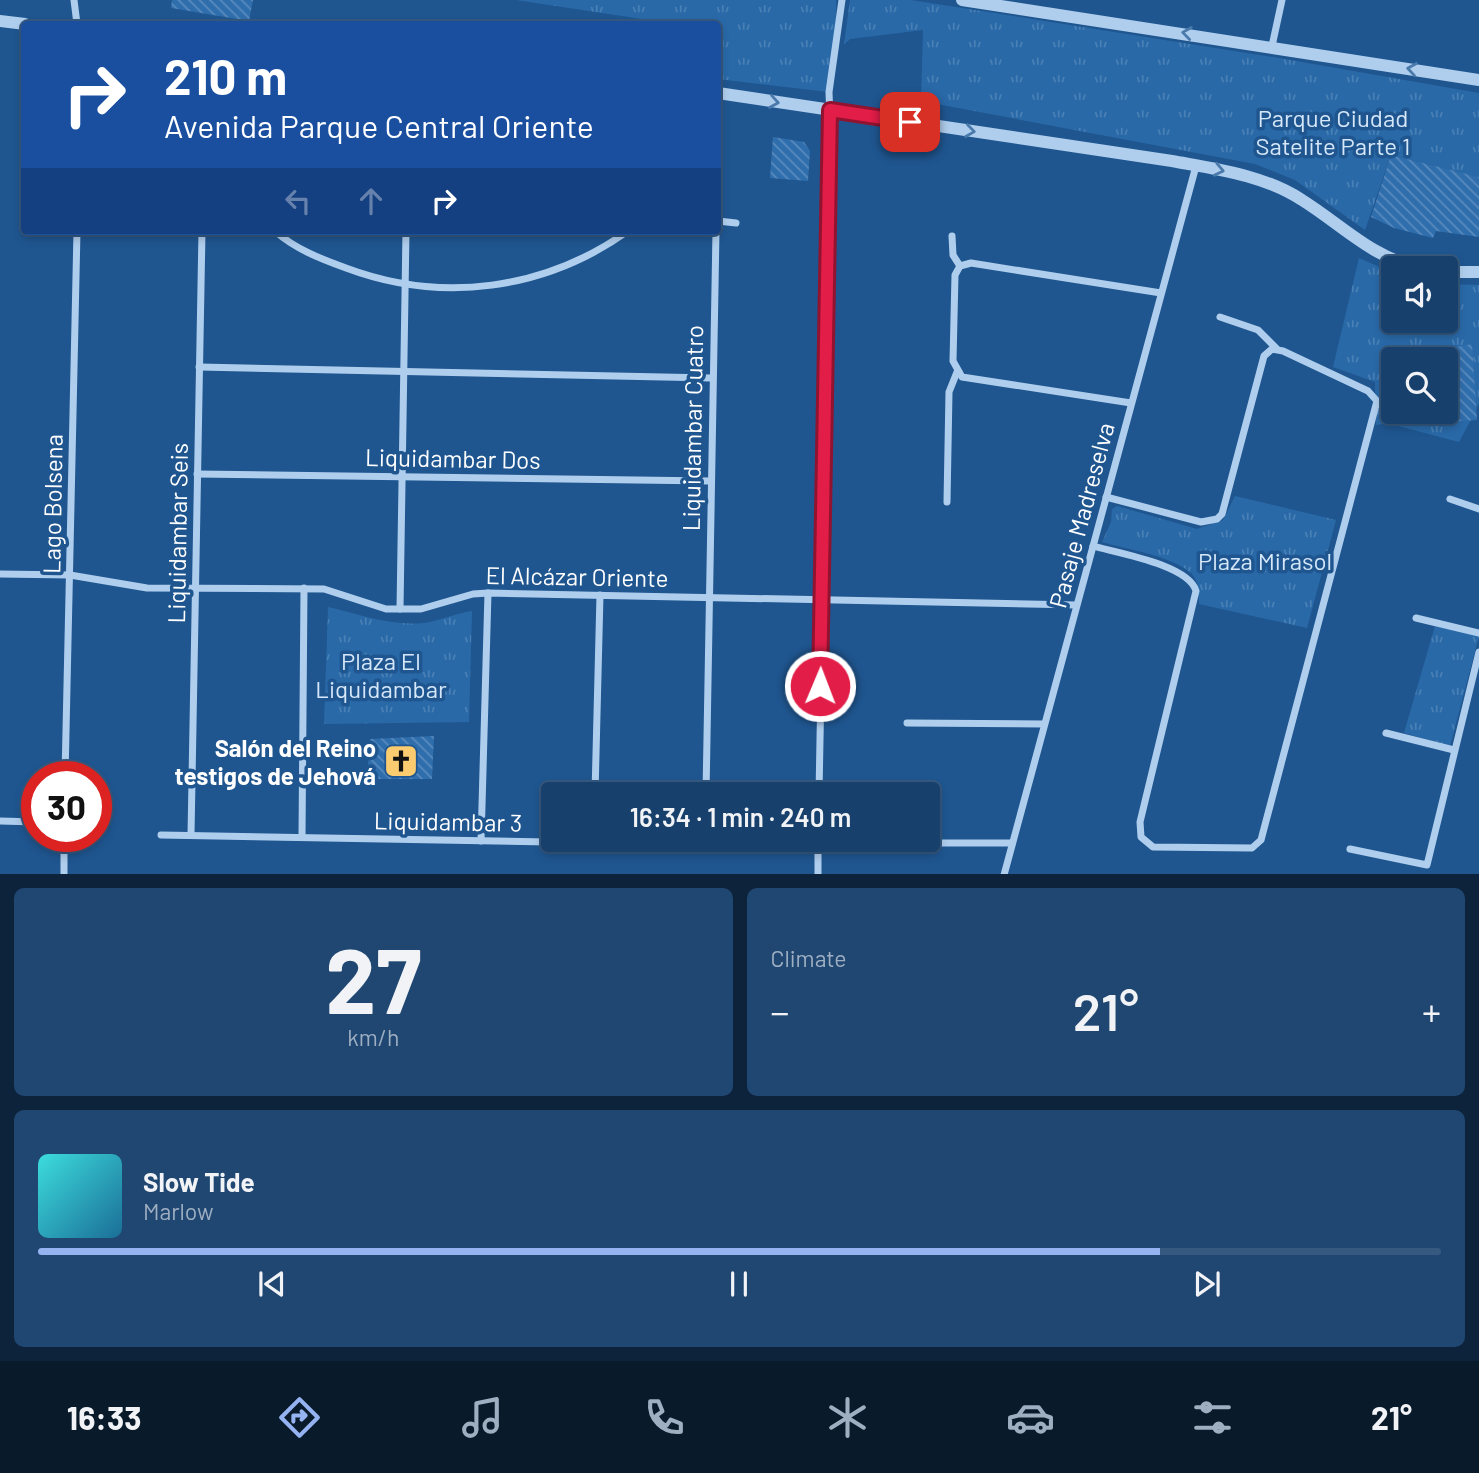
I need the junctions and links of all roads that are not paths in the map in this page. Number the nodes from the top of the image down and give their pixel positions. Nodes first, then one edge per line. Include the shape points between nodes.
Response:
1 (74, 0) edge
2 (842, 0) edge
3 (962, 0) edge
4 (1282, 0) edge
5 (0, 21) edge
6 (77, 21) edge
7 (21, 24) edge
8 (1272, 46) junction
9 (1479, 80) edge
10 (721, 93) edge
11 (830, 110) junction
12 (1196, 166) junction
13 (721, 221) edge
14 (736, 223) dead end
15 (77, 235) edge
16 (202, 235) edge
17 (282, 235) edge
18 (405, 235) edge
19 (621, 235) edge
20 (716, 235) edge
21 (952, 236) dead end
22 (1388, 256) edge
23 (960, 266) junction
24 (1458, 272) edge
25 (1479, 272) edge
26 (404, 285) junction
27 (1161, 293) junction
28 (1220, 317) dead end
29 (1276, 348) junction
30 (199, 367) junction
31 (957, 372) junction
32 (403, 373) junction
33 (711, 378) junction
34 (1131, 403) junction
35 (197, 474) junction
36 (400, 475) junction
37 (710, 481) junction
38 (1106, 497) junction
39 (1450, 499) dead end
40 (947, 502) dead end
41 (1479, 509) edge
42 (1093, 546) junction
43 (0, 574) edge
44 (69, 575) junction
45 (195, 588) junction
46 (304, 588) junction
47 (488, 593) junction
48 (600, 596) junction
49 (708, 598) junction
50 (821, 600) junction
51 (1076, 606) junction
52 (400, 609) junction
53 (1416, 618) dead end
54 (1479, 633) edge
55 (1479, 652) edge
56 (1476, 676) edge
57 (907, 723) dead end
58 (1044, 724) junction
59 (1386, 733) dead end
60 (1454, 750) junction
61 (65, 761) edge
62 (595, 782) edge
63 (706, 782) edge
64 (819, 782) edge
65 (0, 821) edge
66 (21, 821) edge
67 (162, 835) dead end
68 (191, 835) junction
69 (302, 837) junction
70 (481, 841) junction
71 (541, 841) edge
72 (940, 843) edge
73 (1012, 843) junction
74 (1350, 849) dead end
75 (64, 852) edge
76 (818, 852) edge
77 (64, 874) edge
78 (818, 874) edge
79 (1004, 874) edge

1 - 6 street
2 - 11 street
8 -> 3 street
4 - 8 street
5 - 7 street
9 -> 8 street
10 -> 11 street
11 -> 12 street
11 - 50 street
12 -> 22 street via 1282,189 1367,248
12 - 27 street, Pasaje Madreselva
13 - 14 street
15 - 44 street, Lago Bolsena
16 - 30 street, Liquidambar Seis
17 - 26 street via 322,259
18 - 26 street
19 - 26 street via 573,264 515,283 466,288
20 - 33 street, Liquidambar Cuatro
21 - 23 street via 953,255
23 - 27 street via 971,263
23 - 31 street via 955,275 953,360
24 - 25 street
26 - 32 street
27 - 34 street, Pasaje Madreselva
28 - 29 street via 1258,330
29 - 38 street via 1264,356 1226,507 1217,519 1201,522
29 - 42 street via 1368,391 1377,401 1259,843 1248,849 1153,846 1141,837 1140,822 1196,591 1191,579 1178,571
30 - 32 street
30 - 35 street, Liquidambar Seis
31 - 34 street via 968,378
31 - 40 street via 949,392
32 - 33 street
32 - 36 street
33 - 37 street, Liquidambar Cuatro
34 - 38 street, Pasaje Madreselva
35 - 36 street, Liquidambar Dos
35 - 45 street, Liquidambar Seis
36 - 37 street, Liquidambar Dos
36 - 52 street
37 - 49 street, Liquidambar Cuatro
38 - 42 street, Pasaje Madreselva
39 - 41 street
42 - 51 street, Pasaje Madreselva
43 - 44 street, El Alcázar Oriente
44 - 45 street, El Alcázar Oriente via 132,587
44 - 61 street, Lago Bolsena
45 - 46 street, El Alcázar Oriente
45 - 68 street, Liquidambar Seis
46 - 52 street, El Alcázar Oriente
46 - 69 street
47 - 48 street, El Alcázar Oriente
47 - 52 street, El Alcázar Oriente via 421,609
47 - 70 street
48 - 49 street, El Alcázar Oriente
48 - 62 street
49 - 50 street, El Alcázar Oriente
49 - 63 street, Liquidambar Cuatro
50 - 51 street, El Alcázar Oriente
50 - 64 street
51 - 58 street, Pasaje Madreselva
53 - 54 street
55 - 56 street
56 - 60 street
57 - 58 street
58 - 73 street, Pasaje Madreselva
59 - 60 street
60 - 74 street via 1427,865
65 - 66 street
67 - 68 street, Liquidambar 3
68 - 69 street, Liquidambar 3
69 - 70 street, Liquidambar 3
70 - 71 street, Liquidambar 3
72 - 73 street
73 - 79 street, Pasaje Madreselva
75 - 77 street
76 - 78 street

